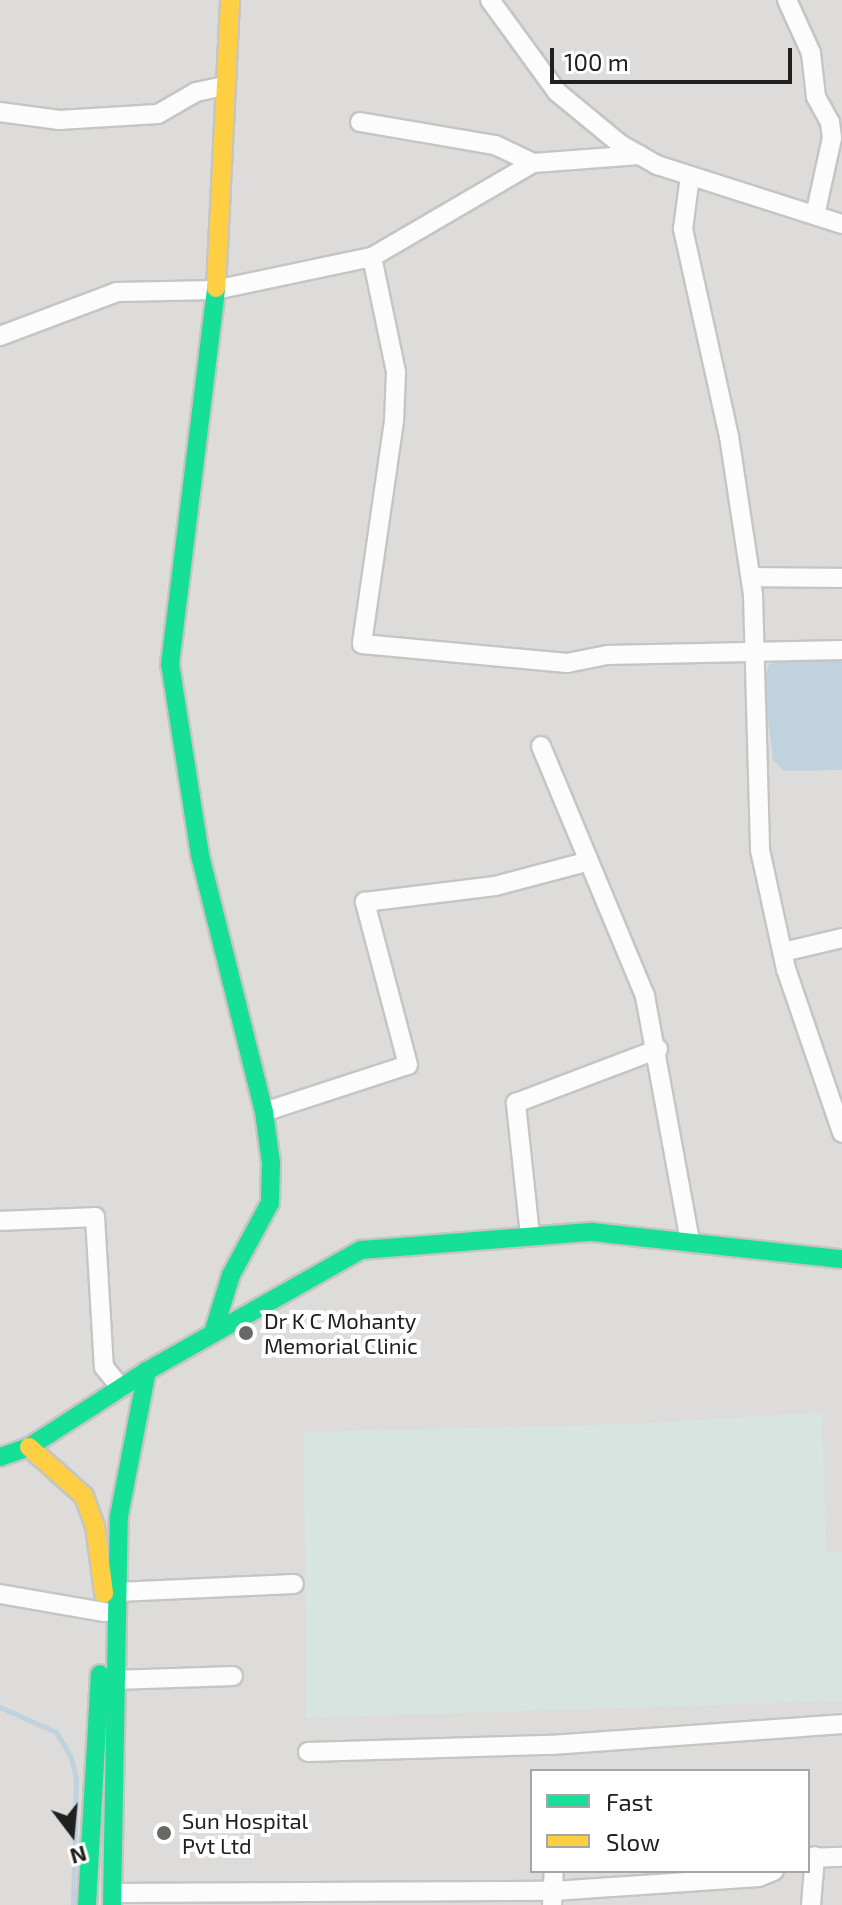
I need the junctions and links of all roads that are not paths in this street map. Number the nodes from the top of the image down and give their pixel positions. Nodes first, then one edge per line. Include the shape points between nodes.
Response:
1 (230, 0) edge
2 (490, 0) edge
3 (787, 0) edge
4 (225, 86) junction
5 (0, 112) edge
6 (360, 122) dead end
7 (640, 155) junction
8 (533, 163) junction
9 (690, 176) junction
10 (815, 215) junction
11 (842, 224) edge
12 (372, 257) junction
13 (215, 290) junction
14 (0, 336) edge
15 (751, 577) junction
16 (842, 578) edge
17 (842, 650) edge
18 (758, 651) junction
19 (541, 746) dead end
20 (586, 862) junction
21 (842, 938) edge
22 (783, 952) junction
23 (658, 1049) junction
24 (264, 1112) junction
25 (842, 1133) edge
26 (0, 1221) edge
27 (530, 1235) junction
28 (690, 1242) junction
29 (842, 1259) edge
30 (213, 1333) junction
31 (147, 1371) junction
32 (121, 1388) junction
33 (29, 1447) junction
34 (0, 1457) edge
35 (294, 1584) dead end
36 (117, 1592) junction
37 (0, 1594) edge
38 (104, 1612) junction
39 (233, 1676) dead end
40 (115, 1680) junction
41 (842, 1724) edge
42 (308, 1752) dead end
43 (812, 1857) edge
44 (842, 1857) edge
45 (554, 1873) edge
46 (769, 1873) edge
47 (553, 1898) edge
48 (112, 1899) edge
49 (87, 1905) edge
50 (811, 1905) edge

1 - 4 street
2 - 7 street via 557,92
3 - 10 street via 811,53 816,97 830,122 832,138
4 - 5 street via 196,92 161,113 128,118 59,120
4 - 13 street
6 - 8 street via 495,145
7 - 8 street
7 - 9 street
8 - 12 street
9 - 10 street
9 - 15 street via 683,229 729,436
10 - 11 street
12 - 13 street
12 - 18 street via 396,372 394,421 362,644 567,663 607,655
13 - 14 street via 117,292
13 - 24 street via 170,664 200,855
15 - 16 street
15 - 18 street
17 - 18 street
18 - 22 street via 759,836
19 - 20 street
20 - 23 street via 645,996
20 - 24 street via 495,886 365,902 408,1065
21 - 22 street
22 - 25 street
23 - 27 street via 516,1103
23 - 28 street
24 - 30 street via 270,1203 231,1275
26 - 32 street via 95,1217 104,1367
27 - 28 street via 592,1232
27 - 30 street via 361,1250
28 - 29 street
30 - 31 street
31 - 32 street
31 - 36 street via 119,1516
32 - 33 street
33 - 34 street
33 - 38 street via 84,1496 105,1582
35 - 36 street
36 - 40 street
37 - 38 street
38 - 49 street
39 - 40 street
40 - 48 street
41 - 42 street via 551,1745
43 - 44 street
43 - 50 street
45 - 47 street
46 - 47 street
47 - 48 street

